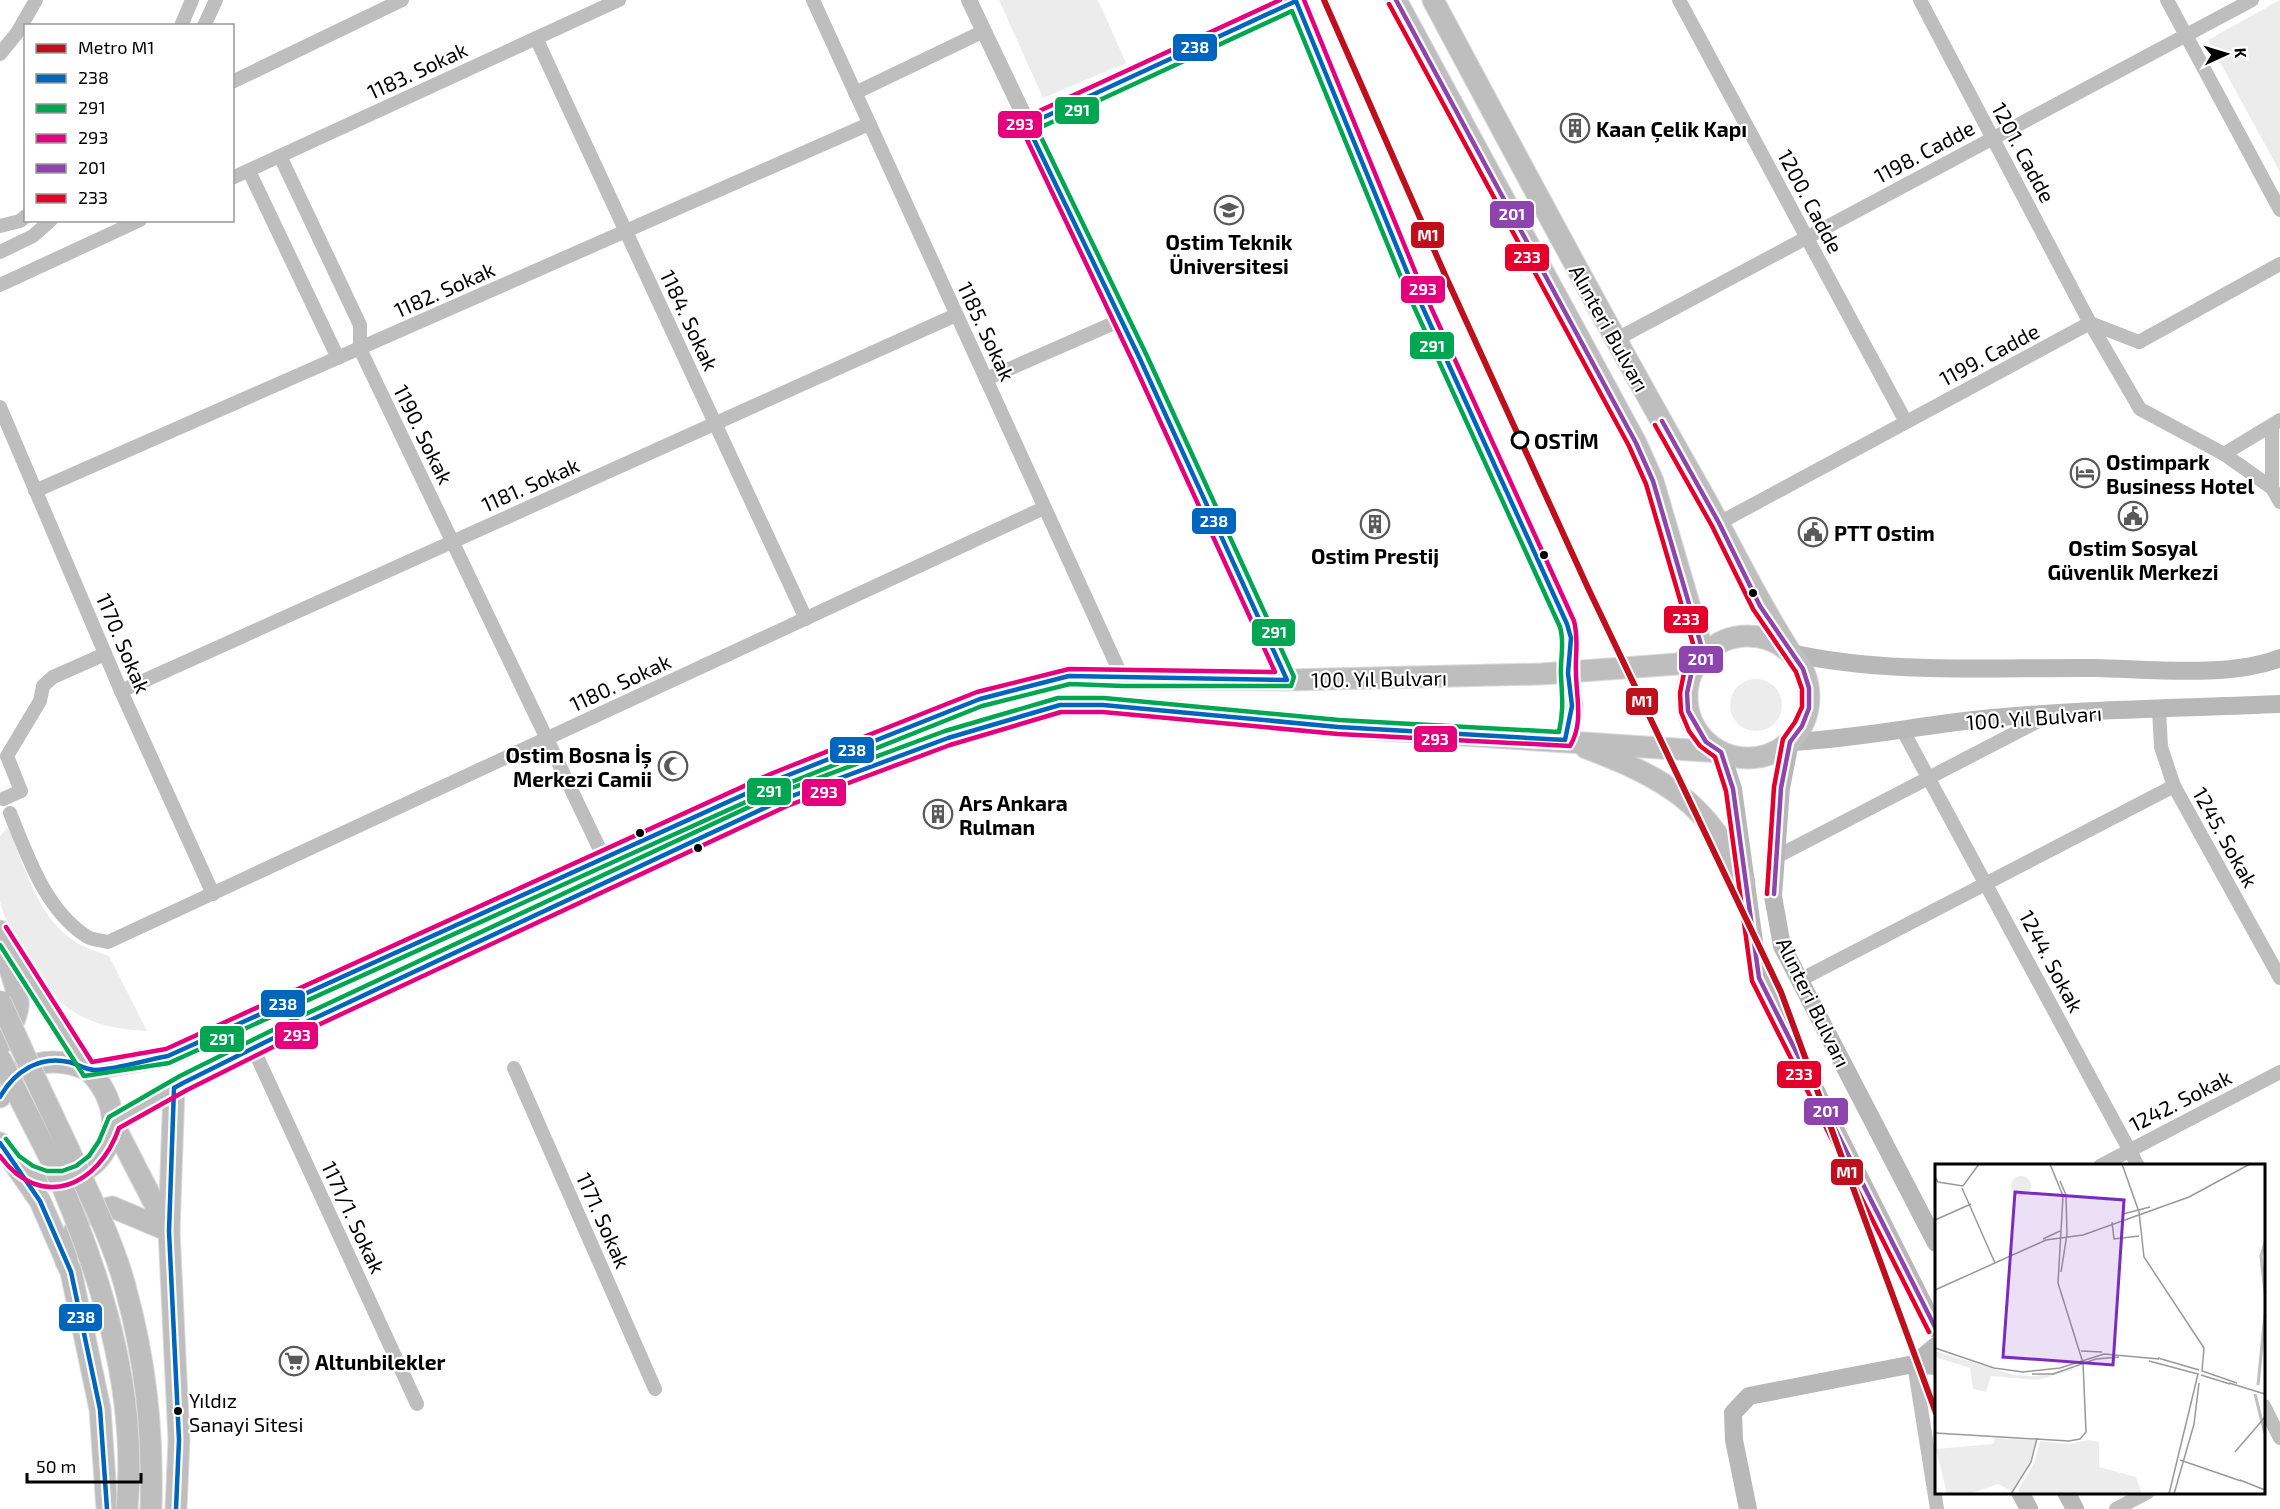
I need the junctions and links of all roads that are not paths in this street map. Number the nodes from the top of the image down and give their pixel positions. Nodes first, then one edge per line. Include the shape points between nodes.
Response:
1 (36, 0) edge
2 (192, 0) edge
3 (216, 0) edge
4 (402, 0) edge
5 (619, 0) edge
6 (813, 0) edge
7 (969, 0) edge
8 (1296, 0) edge
9 (1396, 0) edge
10 (1433, 0) edge
11 (1679, 0) edge
12 (1920, 0) edge
13 (2167, 0) edge
14 (2252, 0) edge
15 (182, 24) edge
16 (205, 24) edge
17 (982, 32) junction
18 (2186, 35) junction
19 (536, 38) junction
20 (0, 54) edge
21 (234, 81) edge
22 (855, 93) junction
23 (869, 124) junction
24 (1027, 125) junction
25 (1993, 138) junction
26 (280, 156) junction
27 (249, 171) junction
28 (234, 177) edge
29 (2280, 210) edge
30 (24, 218) edge
31 (49, 222) edge
32 (136, 222) edge
33 (0, 225) edge
34 (626, 232) junction
35 (1807, 237) junction
36 (0, 252) edge
37 (2280, 264) edge
38 (0, 285) edge
39 (956, 315) junction
40 (1121, 320) junction
41 (2090, 323) junction
42 (1615, 340) junction
43 (360, 349) junction
44 (339, 358) junction
45 (986, 380) junction
46 (0, 407) edge
47 (1906, 422) junction
48 (715, 424) junction
49 (2276, 424) edge
50 (2224, 454) junction
51 (2272, 488) junction
52 (35, 491) junction
53 (2280, 502) edge
54 (1044, 508) junction
55 (1719, 524) junction
56 (452, 542) junction
57 (806, 619) junction
58 (1791, 653) junction
59 (105, 654) junction
60 (1704, 655) junction
61 (2280, 658) edge
62 (1568, 673) junction
63 (1123, 679) junction
64 (1287, 680) junction
65 (121, 691) junction
66 (2280, 704) edge
67 (2159, 710) junction
68 (2050, 715) junction
69 (1902, 729) junction
70 (547, 739) junction
71 (1565, 740) junction
72 (1790, 742) junction
73 (1721, 752) junction
74 (1929, 777) junction
75 (2174, 786) junction
76 (3, 799) dead end
77 (10, 813) dead end
78 (1778, 856) junction
79 (604, 858) junction
80 (1744, 882) junction
81 (1986, 884) junction
82 (213, 894) junction
83 (1, 932) edge
84 (2280, 978) edge
85 (1800, 981) junction
86 (0, 1001) edge
87 (0, 1042) edge
88 (253, 1048) junction
89 (168, 1056) junction
90 (0, 1058) edge
91 (514, 1068) dead end
92 (88, 1070) junction
93 (2280, 1072) edge
94 (174, 1088) junction
95 (8, 1094) edge
96 (113, 1123) junction
97 (0, 1143) edge
98 (2130, 1150) junction
99 (59, 1154) junction
100 (10, 1164) edge
101 (2104, 1164) edge
102 (2137, 1164) edge
103 (169, 1231) junction
104 (1935, 1241) edge
105 (66, 1262) junction
106 (1935, 1327) edge
107 (1935, 1347) edge
108 (1914, 1364) junction
109 (1935, 1366) edge
110 (655, 1389) dead end
111 (417, 1404) dead end
112 (2265, 1408) edge
113 (2274, 1430) edge
114 (1935, 1491) edge
115 (1936, 1494) edge
116 (2021, 1494) edge
117 (2067, 1494) edge
118 (2144, 1494) edge
119 (107, 1509) edge
120 (128, 1509) edge
121 (151, 1509) edge
122 (176, 1509) edge
123 (1748, 1509) edge
124 (1938, 1509) edge
125 (2029, 1509) edge
126 (2075, 1509) edge
127 (2116, 1509) edge

1 - 20 street
2 - 15 street
3 - 16 street
4 - 21 street
5 - 19 street, 1183. Sokak
6 - 22 street, 1185. Sokak
7 - 17 street
8 - 24 street
8 - 62 street via 1412,284 1567,624 1571,638
9 - 60 main road, Alınteri Bulvarı via 1636,443 1653,481
10 - 42 main road, Alınteri Bulvarı
11 - 35 street, 1200. Cadde
12 - 25 street, 1201. Cadde
13 - 18 street
14 - 18 street, 1198. Cadde
17 - 22 street
17 - 24 street
18 - 25 street, 1198. Cadde
18 - 29 street
19 - 26 street, 1183. Sokak
19 - 34 street, 1184. Sokak
22 - 23 street, 1185. Sokak
23 - 34 street, 1182. Sokak
23 - 39 street, 1185. Sokak
24 - 40 street
25 - 35 street, 1198. Cadde
25 - 41 street, 1201. Cadde
26 - 27 street, 1183. Sokak
26 - 43 street, 1190. Sokak via 360,325
27 - 28 street, 1183. Sokak
27 - 44 street
30 - 33 street
31 - 36 street via 33,236
32 - 38 street
34 - 43 street, 1182. Sokak
34 - 48 street, 1184. Sokak
35 - 42 street, 1198. Cadde
35 - 47 street, 1200. Cadde
37 - 41 street via 2139,342
39 - 45 street, 1185. Sokak
39 - 48 street, 1181. Sokak
40 - 45 street
40 - 64 street
41 - 47 street, 1199. Cadde
41 - 50 street, 1201. Cadde via 2140,409
42 - 55 main road, Alınteri Bulvarı
43 - 44 street, 1182. Sokak
43 - 56 street, 1190. Sokak
44 - 52 street, 1182. Sokak
45 - 54 street, 1185. Sokak
46 - 52 street, 1170. Sokak
47 - 55 street, 1199. Cadde
48 - 56 street, 1181. Sokak
48 - 57 street, 1184. Sokak
49 - 50 street
49 - 51 street
50 - 51 street, 1201. Cadde
51 - 53 street
52 - 59 street, 1170. Sokak
54 - 57 street, 1180. Sokak
54 - 63 street, 1185. Sokak
55 - 58 main road, Alınteri Bulvarı via 1760,606
56 - 65 street, 1181. Sokak
56 - 70 street, 1190. Sokak
57 - 70 street, 1180. Sokak
58 - 60 main road via 1774,641 1754,636 1734,637
58 - 61 main road, 100. Yıl Bulvarı via 1834,663 2220,670
58 - 72 main road via 1803,669 1809,688 1809,708
59 - 65 street, 1170. Sokak
59 - 76 street via 53,677 44,686 40,701 7,756 21,791
60 - 62 main road, 100. Yıl Bulvarı via 1677,664
60 - 73 main road via 1691,675 1688,711 1706,742
62 - 64 main road, 100. Yıl Bulvarı
62 - 71 main road via 1572,706
63 - 64 main road, 100. Yıl Bulvarı
63 - 79 main road, 100. Yıl Bulvarı via 1069,676 980,699 776,780
65 - 82 street, 1170. Sokak
66 - 67 main road, 100. Yıl Bulvarı
67 - 68 main road, 100. Yıl Bulvarı
67 - 75 street, 1245. Sokak via 2161,747
68 - 69 main road, 100. Yıl Bulvarı via 1994,717
68 - 74 street
69 - 72 main road, 100. Yıl Bulvarı via 1842,740
69 - 74 street, 1244. Sokak
70 - 79 street, 1190. Sokak
70 - 82 street, 1180. Sokak
71 - 73 main road
71 - 80 main road via 1626,763 1674,789 1707,819 1731,851
71 - 88 main road via 1060,705 948,738 784,799
72 - 73 main road via 1757,758 1738,758
72 - 78 main road, Alınteri Bulvarı via 1781,788
73 - 80 main road, Alınteri Bulvarı via 1733,789
74 - 78 street
74 - 81 street, 1244. Sokak
75 - 81 street
75 - 84 street, 1245. Sokak
77 - 82 street, 1180. Sokak via 32,866 56,908 87,937 108,942
78 - 85 main road, Alınteri Bulvarı via 1773,896 1782,946
79 - 89 main road, 100. Yıl Bulvarı
80 - 106 main road, Alınteri Bulvarı via 1759,978
81 - 85 street
81 - 98 street, 1244. Sokak
83 - 87 main road via 20,998 17,1018
83 - 92 main road
85 - 104 main road, Alınteri Bulvarı
86 - 99 main road, bridge via 36,1080
88 - 94 main road
88 - 111 street, 1171/1. Sokak
89 - 92 main road, 100. Yıl Bulvarı
89 - 94 main road via 160,1069 161,1080
90 - 95 main road, bridge
91 - 110 street, 1171. Sokak
92 - 95 main road via 61,1061 33,1064 17,1073
92 - 96 main road via 107,1094
93 - 98 street, 1242. Sokak
94 - 96 main road
94 - 103 main road
95 - 99 main road
96 - 100 main road via 110,1141 101,1156 88,1169 71,1177 36,1176
96 - 103 main road
97 - 100 main road
98 - 101 street, 1242. Sokak
98 - 102 street, 1244. Sokak
99 - 120 main road, bridge via 102,1288 122,1379 131,1470
99 - 121 main road, bridge via 125,1284 146,1379 153,1447
100 - 105 main road via 40,1201
103 - 105 main road via 111,1207 82,1216 68,1244
103 - 122 main road via 179,1440
105 - 119 main road via 100,1409
107 - 108 main road
108 - 109 main road
108 - 114 street
108 - 123 main road via 1749,1396 1733,1413 1734,1440
112 - 113 street
115 - 124 street
116 - 125 main road
117 - 126 main road
118 - 127 street

